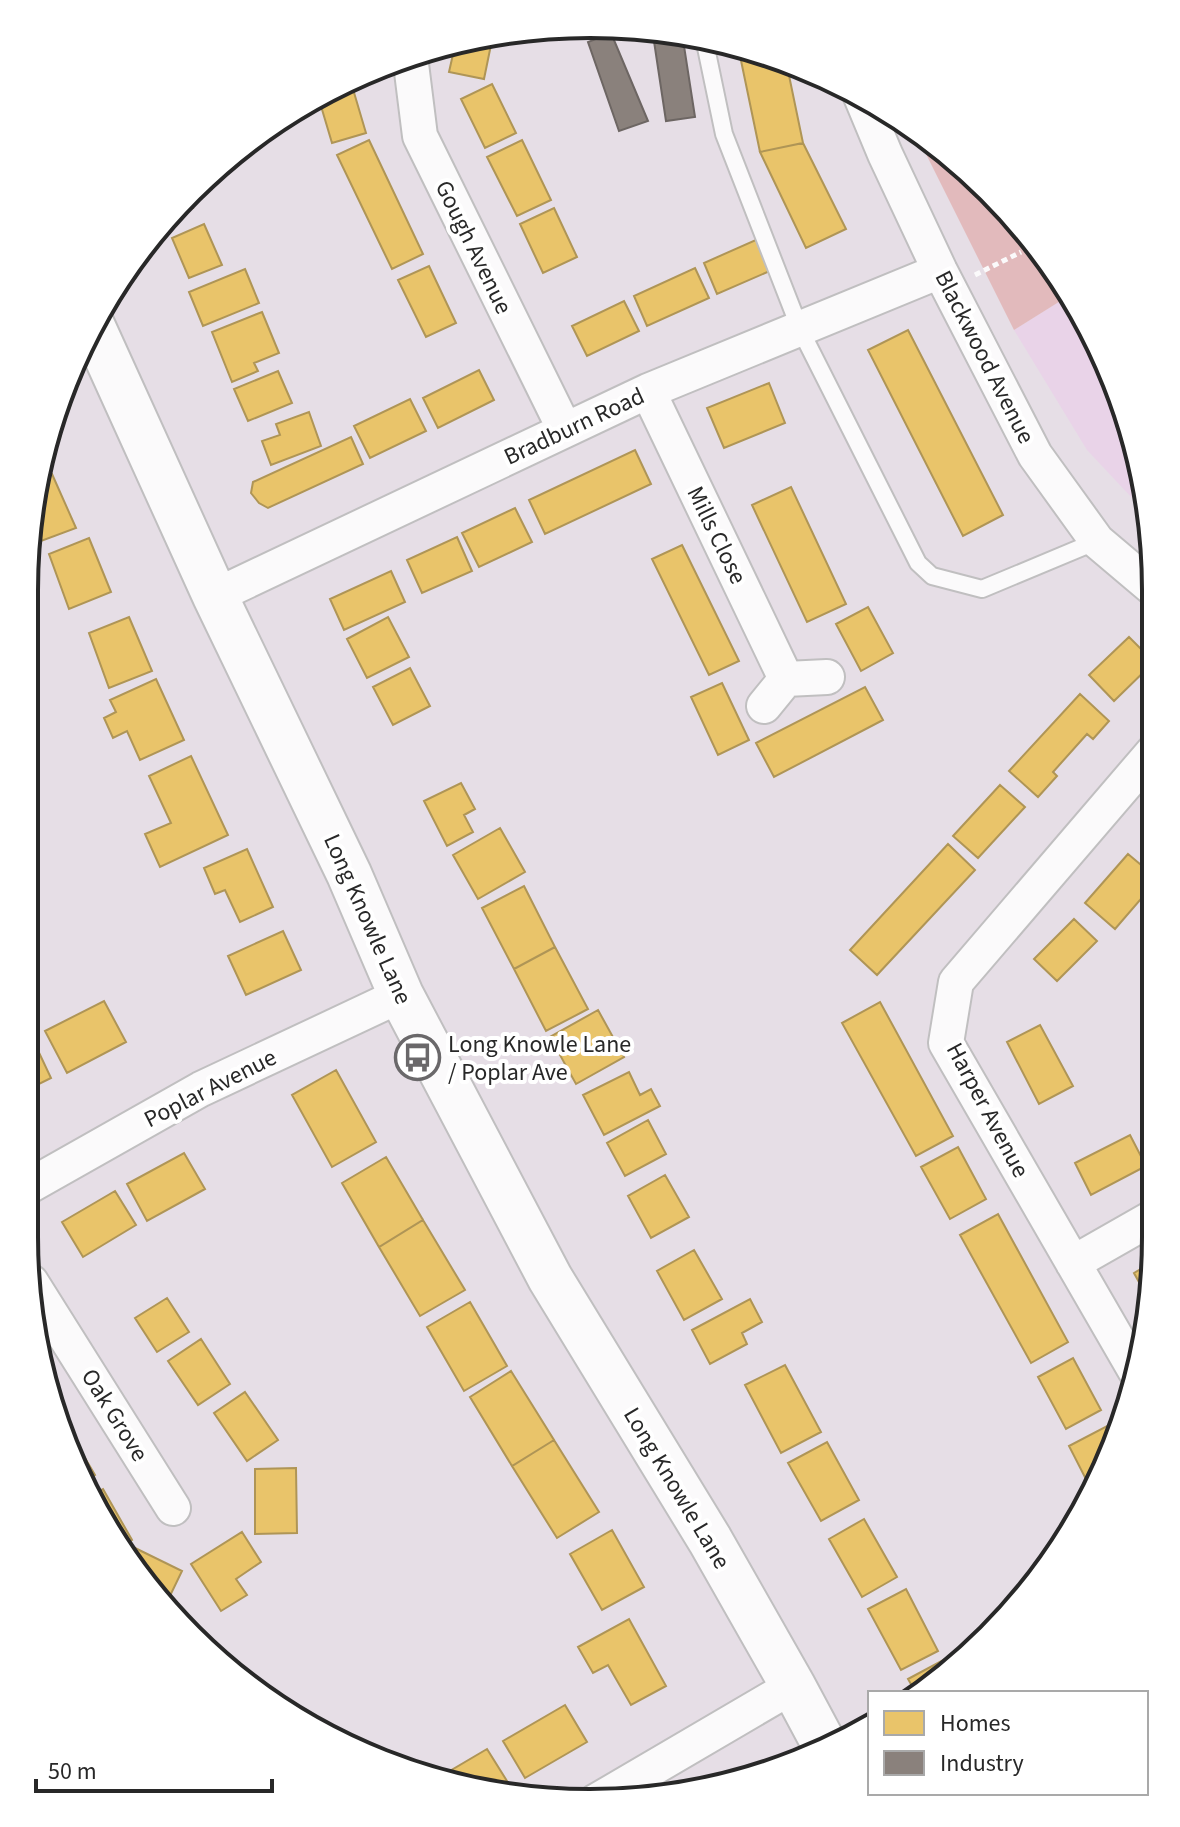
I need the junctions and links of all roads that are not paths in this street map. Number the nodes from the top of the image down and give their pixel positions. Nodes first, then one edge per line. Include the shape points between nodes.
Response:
1 (707, 51) edge
2 (411, 68) edge
3 (868, 113) edge
4 (944, 279) junction
5 (800, 329) junction
6 (99, 339) edge
7 (648, 391) junction
8 (565, 430) junction
9 (1097, 541) junction
10 (1142, 579) edge
11 (215, 596) junction
12 (827, 677) dead end
13 (786, 679) junction
14 (764, 706) dead end
15 (1142, 765) edge
16 (401, 995) junction
17 (38, 1181) edge
18 (1142, 1224) edge
19 (1073, 1263) junction
20 (42, 1299) edge
21 (1128, 1358) edge
22 (173, 1508) dead end
23 (793, 1686) junction
24 (821, 1738) edge
25 (619, 1788) edge

1 - 5 lane via 724,134
2 - 8 street, Gough Avenue via 420,136
3 - 4 street, Blackwood Avenue
4 - 5 street, Bradburn Road
4 - 9 street, Blackwood Avenue via 1035,455
5 - 7 street, Bradburn Road
5 - 9 lane via 918,563 932,576 982,589
6 - 11 main road, Long Knowle Lane
7 - 8 street, Bradburn Road
7 - 13 street, Mills Close
8 - 11 street, Bradburn Road
9 - 10 street, Blackwood Avenue
11 - 16 main road, Long Knowle Lane
12 - 13 street
13 - 14 street
15 - 19 street, Harper Avenue via 956,982 946,1043
16 - 17 street, Poplar Avenue via 201,1089
16 - 23 main road, Long Knowle Lane via 550,1278
18 - 19 street
19 - 21 street, Harper Avenue
20 - 22 street, Oak Grove
23 - 24 main road, Long Knowle Lane
23 - 25 street

